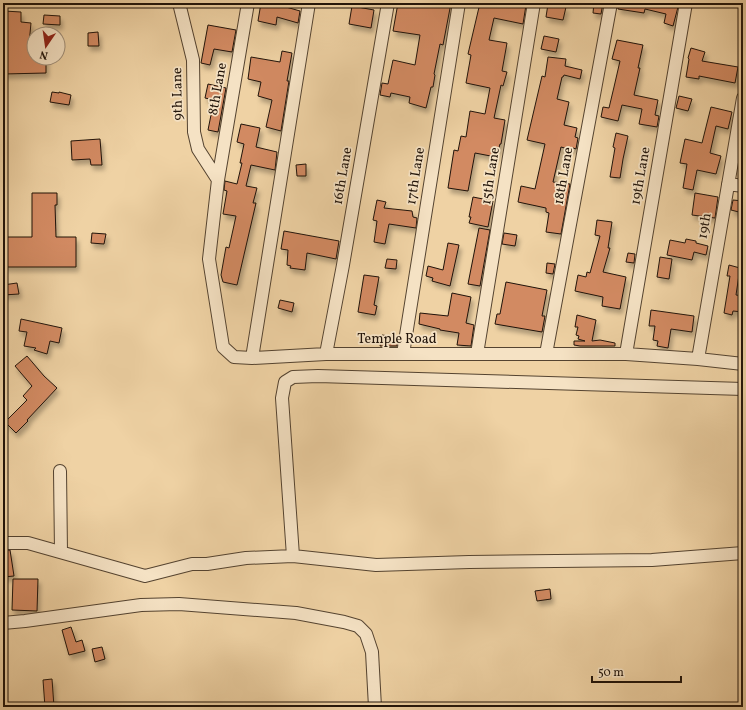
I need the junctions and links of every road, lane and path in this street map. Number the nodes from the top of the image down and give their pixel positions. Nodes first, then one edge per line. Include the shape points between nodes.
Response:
1 (179, 3) edge
2 (248, 3) edge
3 (309, 3) edge
4 (388, 3) edge
5 (458, 3) edge
6 (534, 3) edge
7 (611, 3) edge
8 (686, 3) edge
9 (743, 98) edge
10 (218, 180) junction
11 (728, 184) junction
12 (743, 186) edge
13 (326, 354) junction
14 (403, 354) junction
15 (477, 354) junction
16 (546, 354) junction
17 (626, 354) junction
18 (252, 358) junction
19 (698, 359) junction
20 (743, 364) edge
21 (743, 389) edge
22 (60, 472) dead end
23 (3, 543) edge
24 (61, 552) junction
25 (743, 553) edge
26 (293, 556) junction
27 (3, 623) edge
28 (375, 707) edge

1 - 10 street, 9th Lane via 193,60 194,132 198,149
2 - 10 street, 8th Lane
3 - 18 street
4 - 13 street, 16th Lane via 344,265
5 - 14 street, 17th Lane
6 - 15 street, 15th Lane
7 - 16 street, 18th Lane
8 - 17 street, 19th Lane
9 - 11 street, 19th
10 - 18 street, Temple Road via 209,259 223,347 234,357
11 - 12 street
11 - 19 street, 19th
13 - 14 street, Temple Road
13 - 18 street, Temple Road
14 - 15 street, Temple Road
15 - 16 street, Temple Road
16 - 17 street, Temple Road
17 - 19 street, Temple Road
19 - 20 street, Temple Road
21 - 26 street via 293,377 285,382 282,398
22 - 24 street
23 - 24 street via 28,543
24 - 26 street via 146,576 192,564
25 - 26 street via 652,560 376,565
27 - 28 street via 141,605 180,604 296,613 344,622 358,626 366,634 372,652

